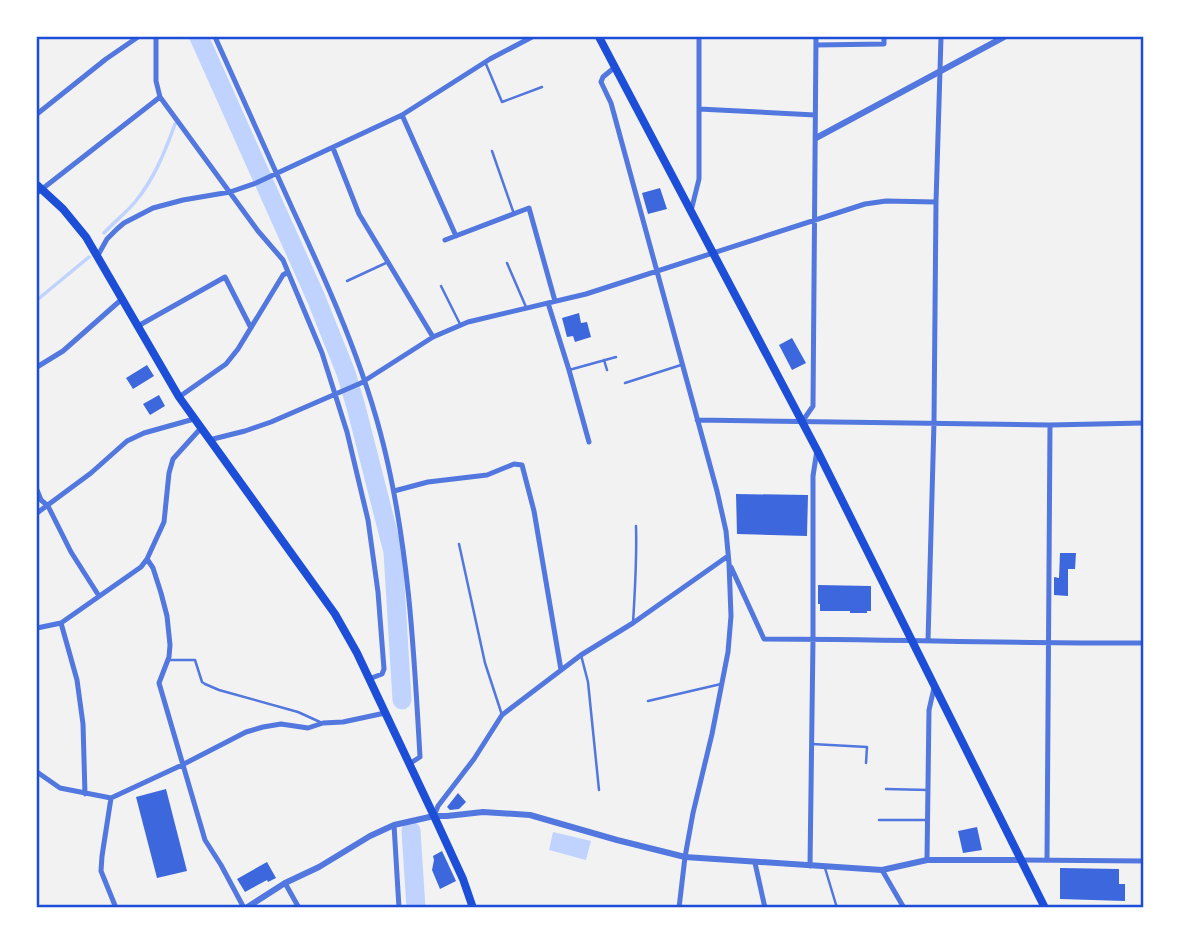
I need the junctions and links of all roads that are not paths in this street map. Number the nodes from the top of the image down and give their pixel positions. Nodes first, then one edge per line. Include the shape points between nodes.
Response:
1 (138, 37) edge
2 (156, 37) edge
3 (215, 37) edge
4 (510, 37) edge
5 (531, 37) edge
6 (599, 37) edge
7 (699, 37) edge
8 (816, 37) edge
9 (884, 37) edge
10 (941, 37) edge
11 (1004, 37) edge
12 (518, 43) junction
13 (816, 45) junction
14 (485, 62) junction
15 (615, 67) junction
16 (941, 71) junction
17 (542, 87) dead end
18 (160, 97) junction
19 (699, 110) junction
20 (37, 114) edge
21 (402, 115) junction
22 (815, 115) junction
23 (816, 138) junction
24 (333, 148) junction
25 (492, 151) dead end
26 (275, 175) junction
27 (38, 189) edge
28 (230, 192) junction
29 (936, 202) junction
30 (691, 211) junction
31 (514, 215) junction
32 (816, 219) junction
33 (456, 236) junction
34 (445, 240) dead end
35 (713, 254) junction
36 (97, 257) junction
37 (388, 262) junction
38 (507, 263) dead end
39 (288, 272) junction
40 (656, 272) junction
41 (347, 281) dead end
42 (441, 286) dead end
43 (122, 299) junction
44 (555, 301) junction
45 (548, 303) junction
46 (526, 307) junction
47 (461, 325) junction
48 (138, 327) junction
49 (251, 328) junction
50 (433, 337) junction
51 (617, 357) dead end
52 (604, 360) junction
53 (681, 365) junction
54 (37, 367) edge
55 (569, 370) junction
56 (607, 370) dead end
57 (362, 382) junction
58 (625, 383) dead end
59 (337, 393) junction
60 (178, 397) junction
61 (194, 418) junction
62 (697, 420) junction
63 (802, 422) junction
64 (934, 422) junction
65 (1143, 423) edge
66 (1050, 425) junction
67 (201, 428) junction
68 (209, 440) junction
69 (589, 442) dead end
70 (817, 450) junction
71 (37, 491) edge
72 (394, 491) junction
73 (48, 506) junction
74 (37, 513) edge
75 (636, 526) dead end
76 (459, 544) dead end
77 (728, 556) junction
78 (147, 559) junction
79 (729, 563) junction
80 (99, 596) junction
81 (61, 623) junction
82 (633, 623) junction
83 (37, 628) edge
84 (813, 639) junction
85 (913, 640) junction
86 (928, 641) junction
87 (1143, 643) edge
88 (1049, 644) junction
89 (581, 655) junction
90 (168, 660) junction
91 (561, 670) junction
92 (369, 679) junction
93 (721, 684) junction
94 (935, 685) junction
95 (648, 701) dead end
96 (385, 713) junction
97 (502, 715) junction
98 (323, 723) junction
99 (812, 744) junction
100 (866, 762) dead end
101 (409, 764) junction
102 (182, 765) junction
103 (37, 772) edge
104 (886, 789) dead end
105 (599, 790) dead end
106 (928, 790) junction
107 (85, 794) junction
108 (111, 798) junction
109 (434, 816) junction
110 (879, 820) dead end
111 (927, 820) junction
112 (394, 825) junction
113 (685, 857) junction
114 (927, 860) junction
115 (1021, 860) junction
116 (1047, 860) junction
117 (1143, 861) edge
118 (755, 863) junction
119 (810, 866) junction
120 (825, 867) junction
121 (882, 870) junction
122 (285, 883) junction
123 (116, 908) edge
124 (245, 908) edge
125 (299, 908) edge
126 (400, 908) edge
127 (473, 908) edge
128 (679, 908) edge
129 (765, 908) edge
130 (836, 908) edge
131 (904, 908) edge
132 (1045, 908) edge

1 - 20 street
2 - 18 street
3 - 26 street
4 - 12 street
5 - 12 street
6 - 15 main road
7 - 19 street
8 - 13 street
9 - 13 street via 884,44
10 - 16 street
11 - 16 street
12 - 14 street
13 - 22 street
14 - 17 lane via 502,103
14 - 21 street
15 - 30 main road
15 - 40 street via 601,82 611,103
16 - 23 street
16 - 29 street
18 - 27 street
18 - 28 street
19 - 22 street
19 - 30 street via 699,179
21 - 24 street
21 - 33 street
22 - 23 street
23 - 32 street
24 - 26 street
24 - 37 street via 359,214
25 - 31 lane
26 - 28 street
26 - 57 street via 347,330
27 - 36 main road via 72,220
28 - 36 street via 153,208 117,229
28 - 39 street via 284,260
29 - 32 street via 886,201
29 - 64 street
30 - 35 main road
31 - 33 street
31 - 44 street via 529,208
32 - 35 street
32 - 63 street via 813,406
33 - 34 street
35 - 40 street
35 - 63 main road
36 - 43 main road
37 - 41 lane
37 - 50 street
38 - 46 lane
39 - 49 street
39 - 59 street
40 - 44 street
40 - 53 street
42 - 47 lane
43 - 48 main road
43 - 54 street via 63,351
44 - 45 street
45 - 46 street
45 - 55 street
46 - 47 street
47 - 50 street
48 - 49 street via 225,276
48 - 60 main road
49 - 60 street via 226,363
50 - 57 street
51 - 52 lane
52 - 55 lane
52 - 56 lane
53 - 58 lane
53 - 62 street
55 - 69 street
57 - 59 street
57 - 72 street
59 - 68 street via 271,422
59 - 92 street via 375,568 384,669
60 - 61 main road
61 - 67 main road
61 - 73 street via 127,441
62 - 63 street
62 - 77 street via 726,531
63 - 64 street
63 - 70 main road
64 - 66 street
64 - 86 street
65 - 66 street
66 - 88 street
67 - 68 main road
67 - 78 street via 173,459 164,522
68 - 92 main road via 327,601
70 - 84 street
70 - 85 main road
71 - 73 street
72 - 91 street via 488,475 522,464
72 - 101 street via 408,581 420,757
73 - 74 street
73 - 80 street
75 - 82 lane
76 - 97 lane via 485,663
77 - 79 street
77 - 82 street
78 - 80 street
78 - 90 street via 167,616
79 - 84 street via 764,639
79 - 93 street via 731,629
80 - 81 street
81 - 83 street
81 - 107 street via 77,680
82 - 89 street
84 - 85 street
84 - 99 street
85 - 86 street
85 - 94 main road
86 - 88 street
87 - 88 street
88 - 116 street
89 - 91 street
89 - 105 lane
90 - 98 lane via 195,660 205,684
90 - 102 street via 159,683
91 - 97 street
92 - 96 main road
93 - 95 lane
93 - 113 street
94 - 106 street via 929,710
94 - 115 main road
96 - 98 street
96 - 101 main road
97 - 109 street
98 - 102 street via 308,728 281,724 246,732
99 - 100 lane via 867,747
99 - 119 street
101 - 109 main road
102 - 108 street
102 - 124 street via 205,840
103 - 107 street via 60,788
104 - 106 lane
106 - 111 street
107 - 108 street
108 - 123 street via 101,871
109 - 112 street
109 - 113 street via 530,815
109 - 127 main road
110 - 111 lane
111 - 114 street
112 - 122 street
112 - 126 street
113 - 118 street
113 - 128 street
114 - 115 street
114 - 121 street
115 - 116 street
115 - 132 main road
116 - 117 street
118 - 119 street
118 - 129 street
119 - 120 street
120 - 121 street
120 - 130 lane
121 - 131 street
122 - 124 street
122 - 125 street

